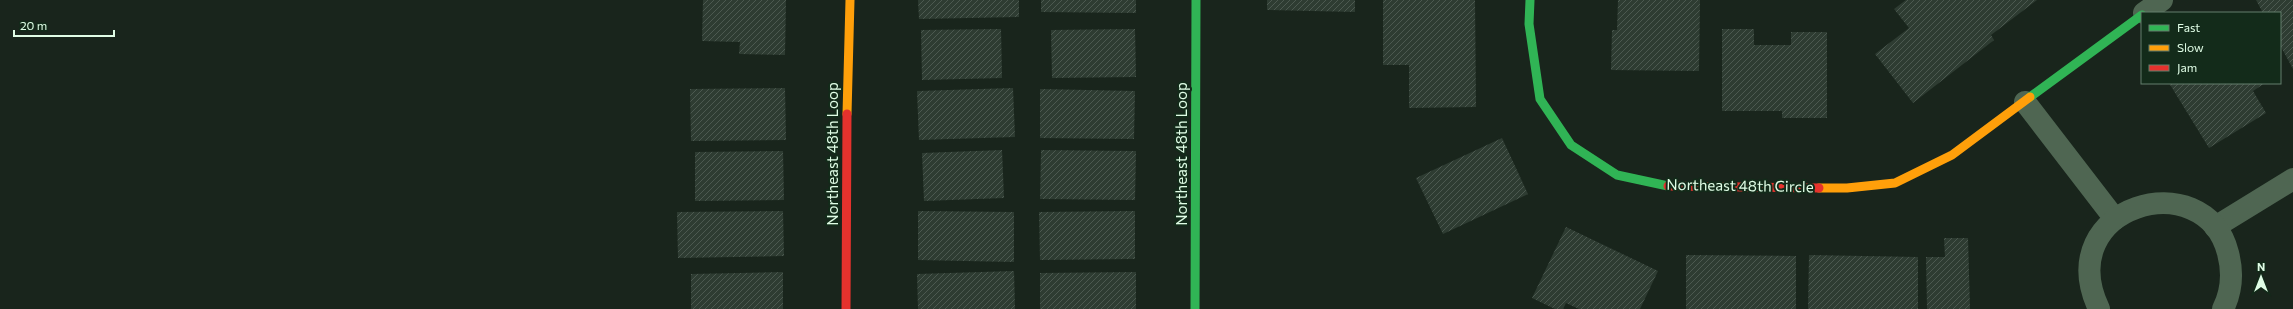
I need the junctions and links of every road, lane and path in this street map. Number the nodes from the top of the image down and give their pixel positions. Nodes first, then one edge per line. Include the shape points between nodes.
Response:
1 (850, 0) edge
2 (1196, 0) edge
3 (1530, 0) edge
4 (2162, 0) edge
5 (2146, 12) edge
6 (2141, 15) edge
7 (2025, 102) junction
8 (2293, 179) edge
9 (2115, 218) junction
10 (2215, 227) junction
11 (846, 309) edge
12 (1195, 309) edge
13 (2099, 309) edge
14 (2222, 309) edge

1 - 11 street, Northeast 48th Loop
2 - 12 street, Northeast 48th Loop
3 - 7 street, Northeast 48th Circle via 1529,24 1540,99 1571,145 1618,176 1666,186 1847,188 1895,183 1952,155
4 - 5 street, Northeast 48th Circle
6 - 7 street, Northeast 48th Circle
7 - 9 street
8 - 10 street
9 - 10 street via 2134,208 2156,202 2178,204 2199,213
9 - 13 street via 2101,234 2092,253 2090,280 2092,294
10 - 14 street via 2226,246 2232,266 2231,288

